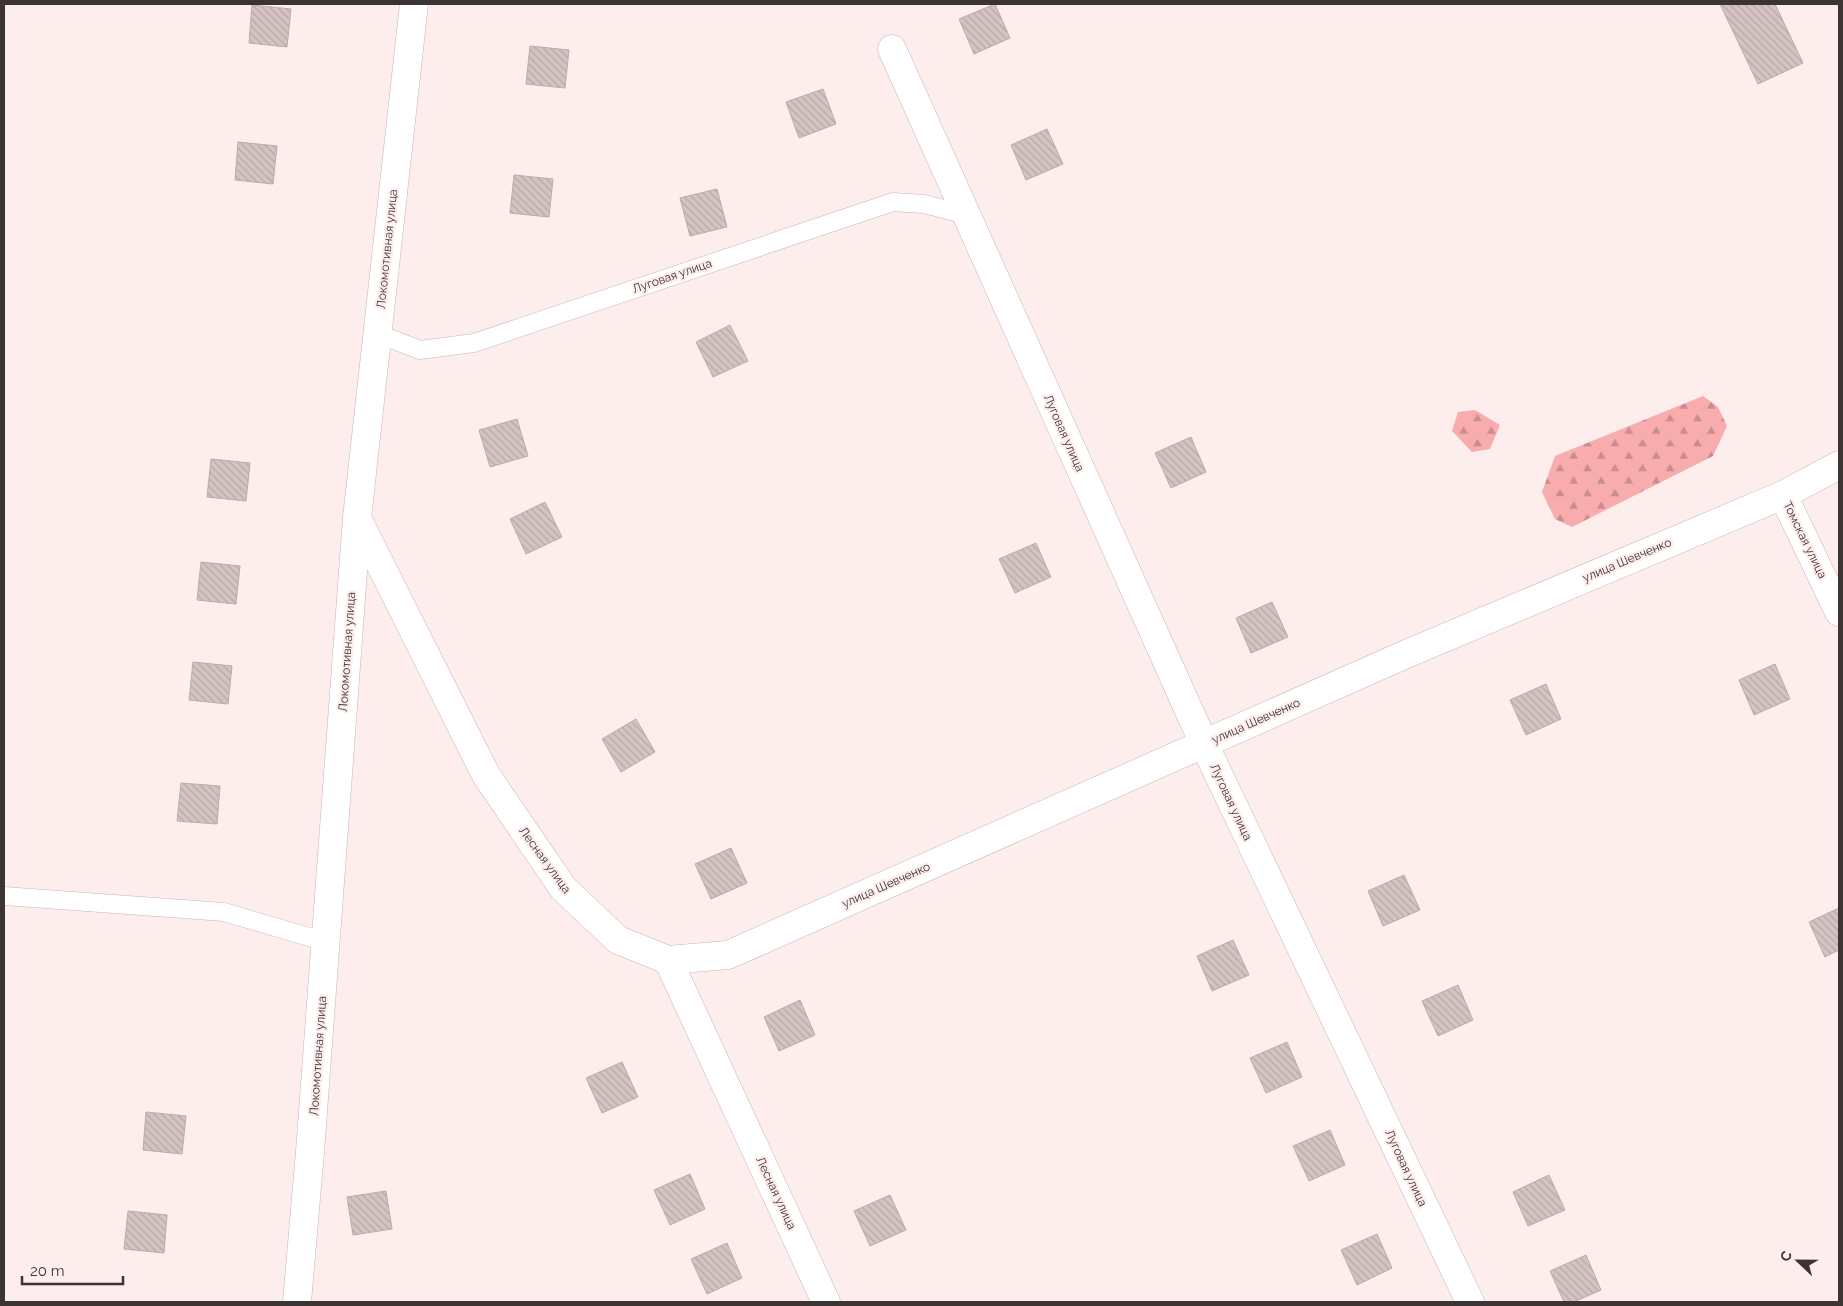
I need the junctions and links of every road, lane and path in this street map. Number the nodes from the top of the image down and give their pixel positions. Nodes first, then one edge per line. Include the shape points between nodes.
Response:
1 (414, 4) edge
2 (892, 49) dead end
3 (966, 215) junction
4 (378, 334) junction
5 (1839, 465) edge
6 (1783, 494) junction
7 (357, 518) junction
8 (1839, 612) edge
9 (1204, 744) junction
10 (4, 896) edge
11 (326, 942) junction
12 (668, 960) junction
13 (297, 1302) edge
14 (826, 1302) edge
15 (1470, 1302) edge

1 - 4 street, Локомотивная улица
2 - 3 street, Луговая улица
3 - 4 lane, Луговая улица via 924,204 893,202 474,343 420,350
3 - 9 street, Луговая улица
4 - 7 street, Локомотивная улица
5 - 6 street, улица Шевченко
6 - 8 street, Томская улица
6 - 9 street, улица Шевченко
7 - 11 street, Локомотивная улица
7 - 12 street, Лесная улица via 486,775 563,888 618,940
9 - 12 street, улица Шевченко via 728,955
9 - 15 street, Луговая улица
10 - 11 lane via 224,912
11 - 13 street, Локомотивная улица
12 - 14 street, Лесная улица

